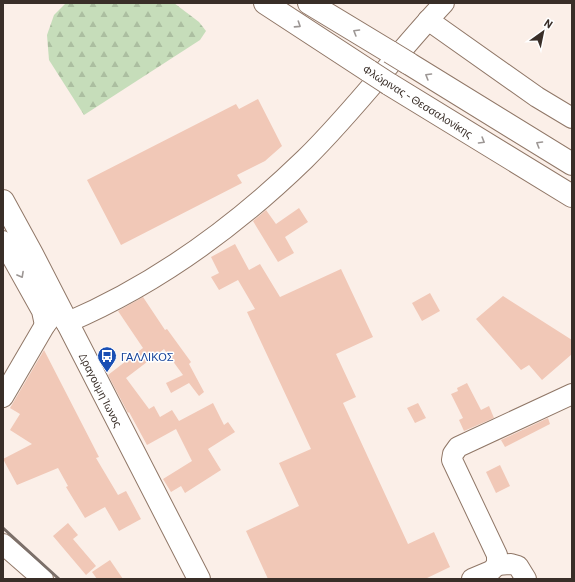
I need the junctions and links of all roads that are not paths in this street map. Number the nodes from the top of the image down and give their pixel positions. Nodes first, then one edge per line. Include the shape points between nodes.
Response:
1 (265, 3) edge
2 (309, 3) edge
3 (444, 3) edge
4 (428, 20) junction
5 (572, 118) edge
6 (572, 164) edge
7 (572, 196) edge
8 (3, 201) edge
9 (4, 245) edge
10 (62, 315) junction
11 (44, 325) junction
12 (572, 394) edge
13 (3, 397) edge
14 (3, 544) edge
15 (497, 565) junction
16 (43, 579) edge
17 (199, 579) edge
18 (472, 579) edge
19 (526, 579) edge

1 -> 7 main road, Φλώρινας - Θεσσαλονίκης, bridge via 389,84
6 -> 2 main road
3 - 4 street
4 - 5 street via 537,97
4 - 10 street via 352,109 305,158 233,223 130,292 91,313
8 - 10 main road, Δραγούμη Ίωνος
9 -> 11 street via 42,311
10 - 11 street
10 - 17 main road, Δραγούμη Ίωνος
11 - 13 street
12 - 15 street via 458,447 453,454 452,460 497,555
14 - 16 street
15 - 18 street via 492,571
15 - 19 street via 518,566

